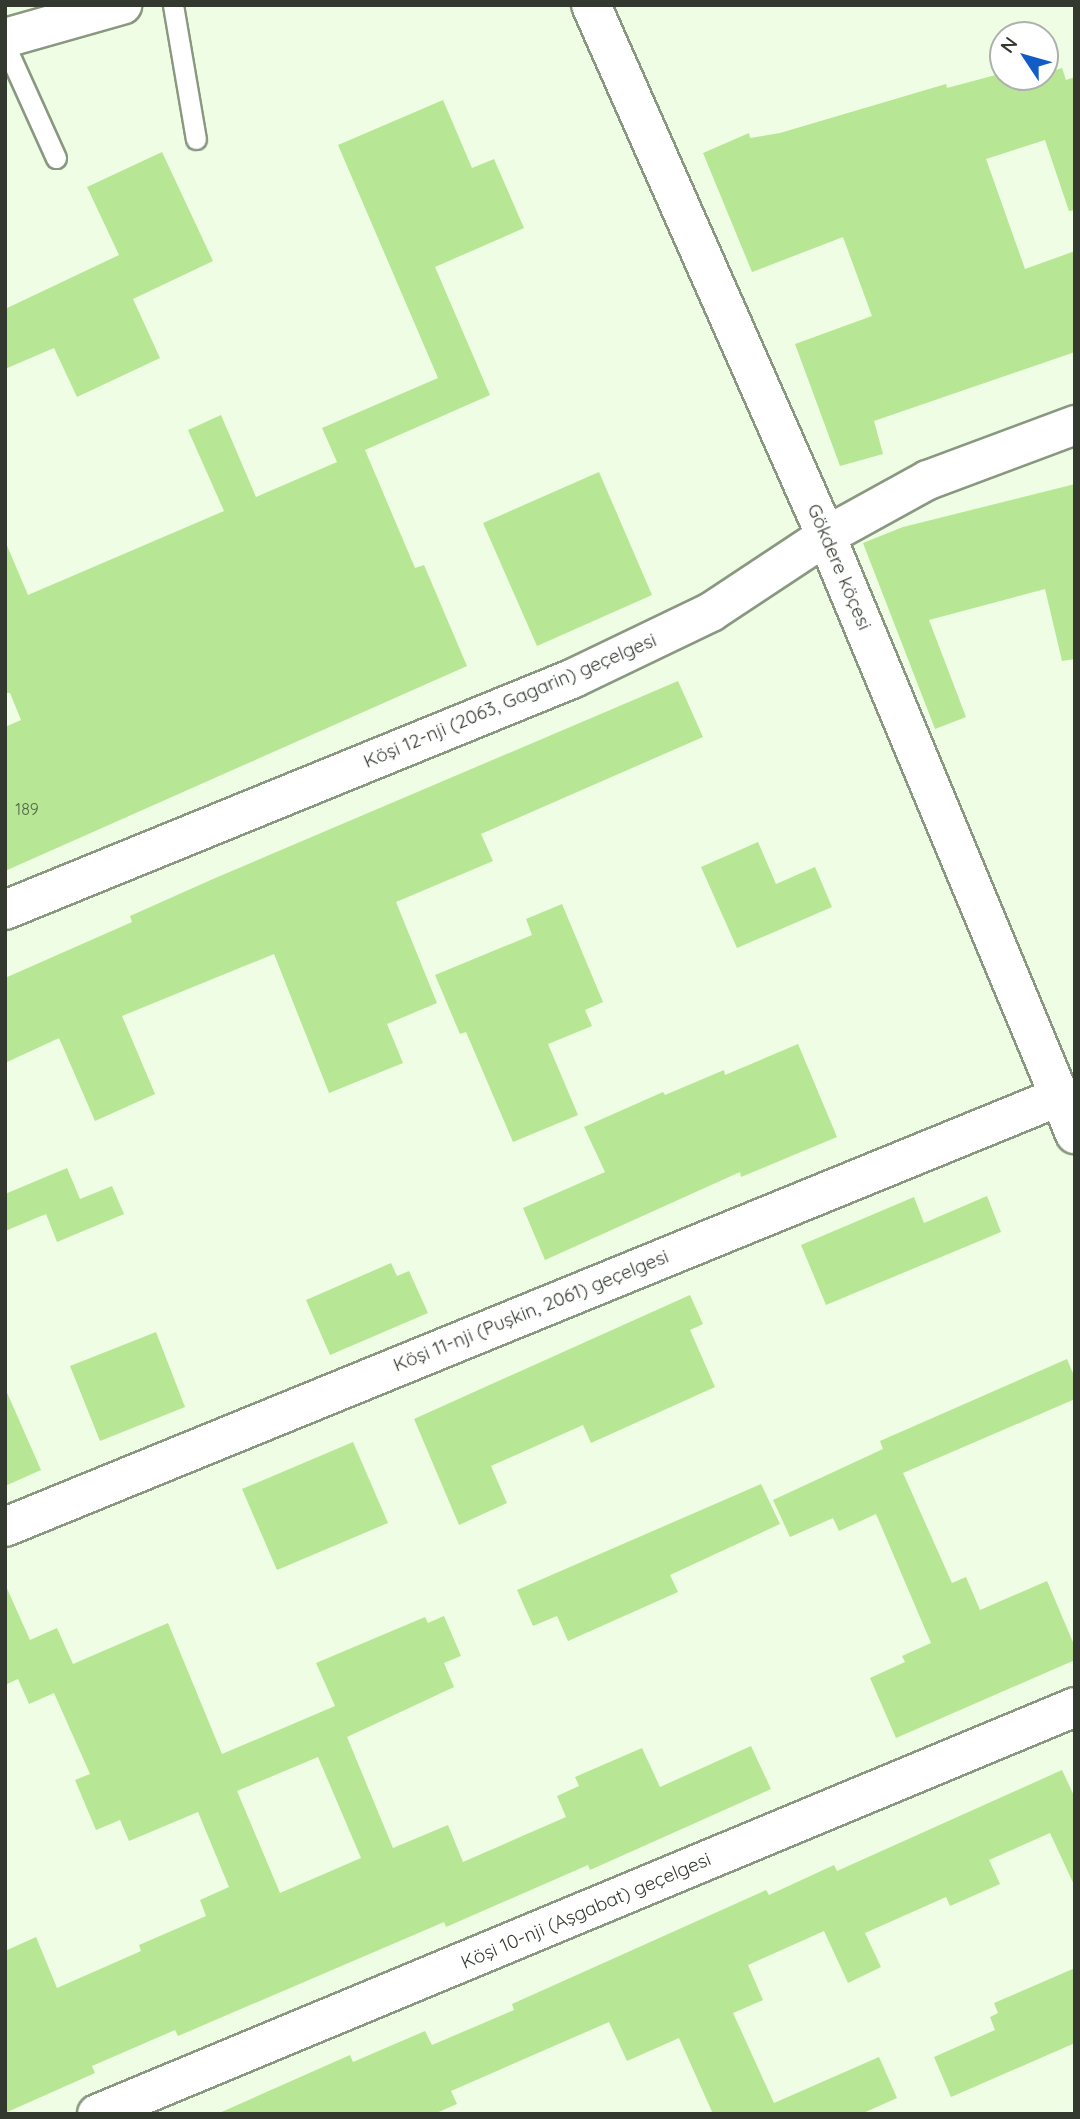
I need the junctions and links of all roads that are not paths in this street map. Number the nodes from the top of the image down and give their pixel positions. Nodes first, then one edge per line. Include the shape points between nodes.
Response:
1 (122, 5) edge
2 (173, 5) edge
3 (591, 5) edge
4 (5, 38) edge
5 (5, 45) edge
6 (196, 139) dead end
7 (56, 158) dead end
8 (1075, 425) edge
9 (826, 536) junction
10 (5, 910) edge
11 (1058, 1097) junction
12 (1075, 1134) edge
13 (5, 1527) edge
14 (1075, 1707) edge
15 (97, 2114) edge

1 - 4 street
2 - 6 lane
3 - 9 street, Gökdere köçesi
5 - 7 lane
8 - 9 street, Köşi 12-nji (2063, Gagarin) geçelgesi via 928,480
9 - 10 street, Köşi 12-nji (2063, Gagarin) geçelgesi via 711,612 574,678
9 - 11 street, Gökdere köçesi
11 - 12 street, Gökdere köçesi
11 - 13 street, Köşi 11-nji (Puşkin, 2061) geçelgesi
14 - 15 street, Köşi 10-nji (Aşgabat) geçelgesi

